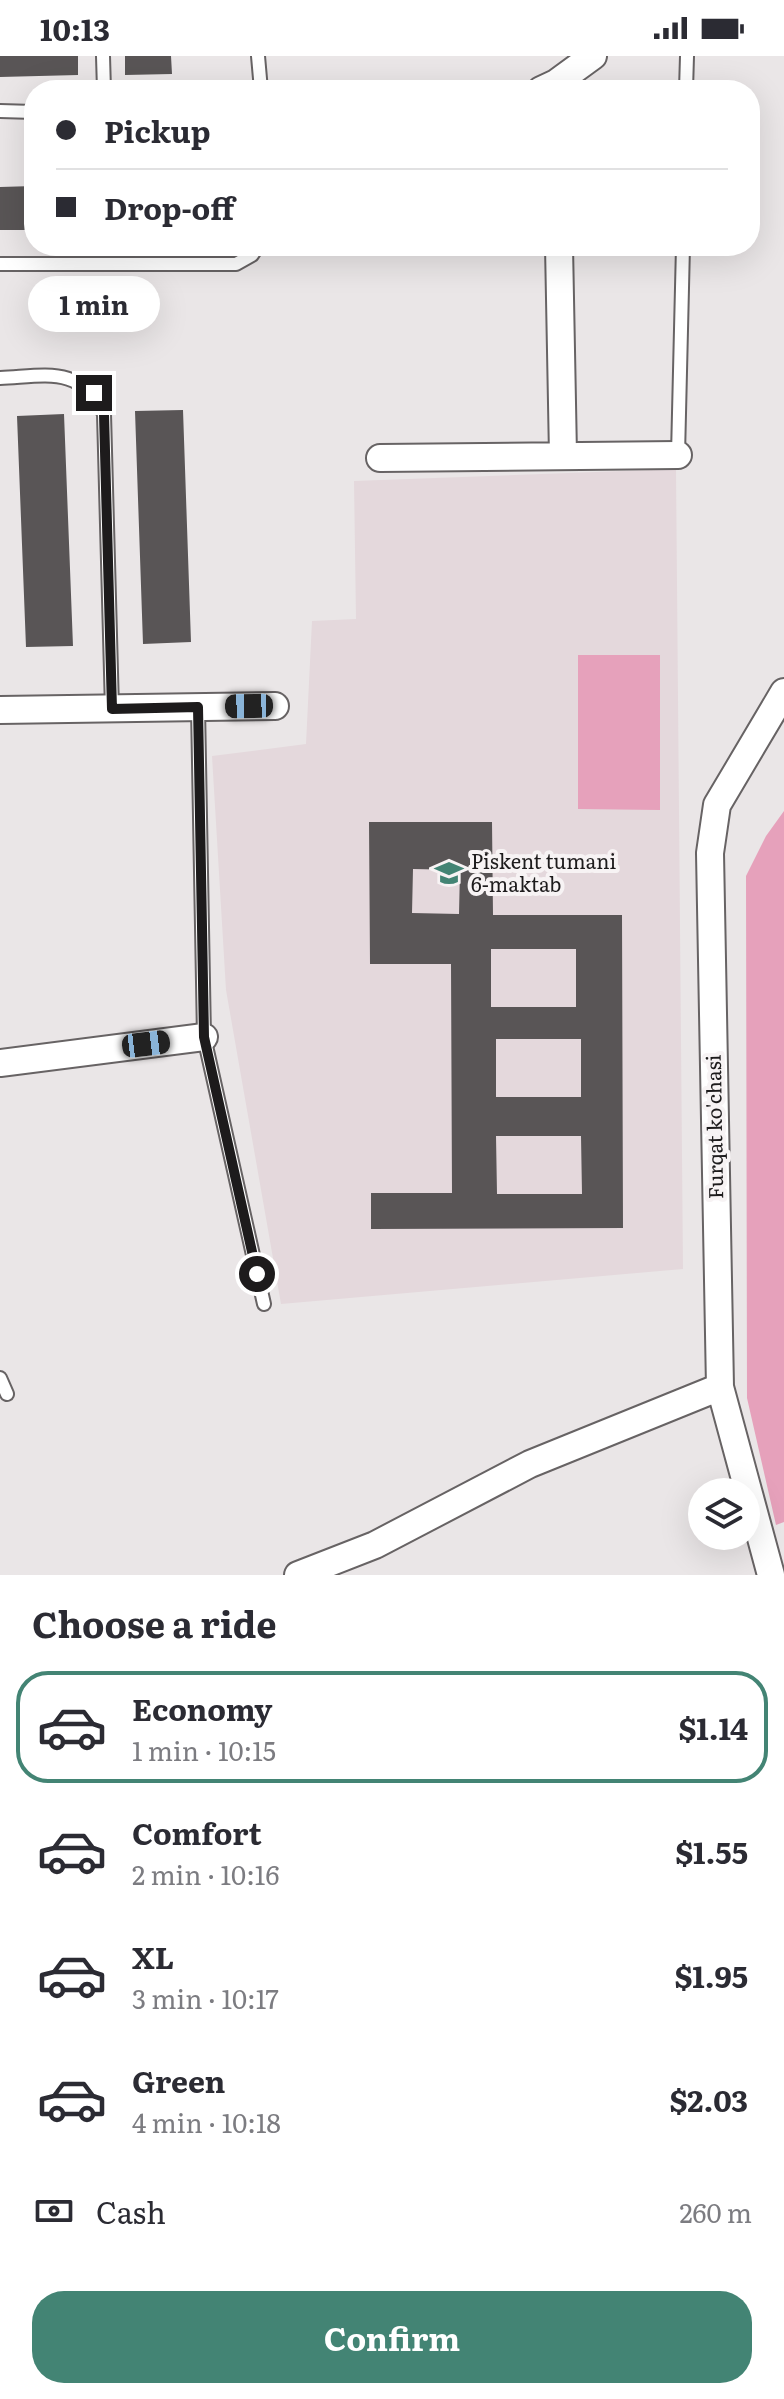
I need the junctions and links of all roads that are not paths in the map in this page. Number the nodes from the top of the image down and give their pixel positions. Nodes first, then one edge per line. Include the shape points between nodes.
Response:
1 (103, 56) edge
2 (258, 56) edge
3 (550, 56) edge
4 (593, 56) edge
5 (687, 56) edge
6 (104, 80) edge
7 (260, 80) edge
8 (551, 80) edge
9 (562, 80) edge
10 (686, 80) edge
11 (0, 111) edge
12 (24, 112) edge
13 (250, 256) edge
14 (559, 256) edge
15 (683, 256) edge
16 (0, 264) edge
17 (0, 378) edge
18 (563, 455) junction
19 (678, 455) joint
20 (380, 458) dead end
21 (784, 692) edge
22 (275, 706) dead end
23 (198, 707) junction
24 (112, 709) junction
25 (0, 710) edge
26 (204, 1037) junction
27 (0, 1063) edge
28 (264, 1304) dead end
29 (0, 1378) edge
30 (720, 1387) junction
31 (7, 1394) dead end
32 (298, 1575) edge
33 (771, 1575) edge

1 - 6 lane
2 - 7 lane
3 - 8 street
4 - 9 street
5 - 10 lane
11 - 12 lane
13 - 16 lane via 236,264
14 - 18 street
15 - 19 lane
17 - 24 lane via 64,376 94,393 104,414
18 - 19 street
18 - 20 street
21 - 30 street, Furqat ko'chasi via 717,805 710,853
22 - 23 street
23 - 24 street
23 - 26 lane
24 - 25 street
26 - 27 street
26 - 28 lane
29 - 31 lane
30 - 32 street via 530,1464 375,1545
30 - 33 street, Furqat ko'chasi

